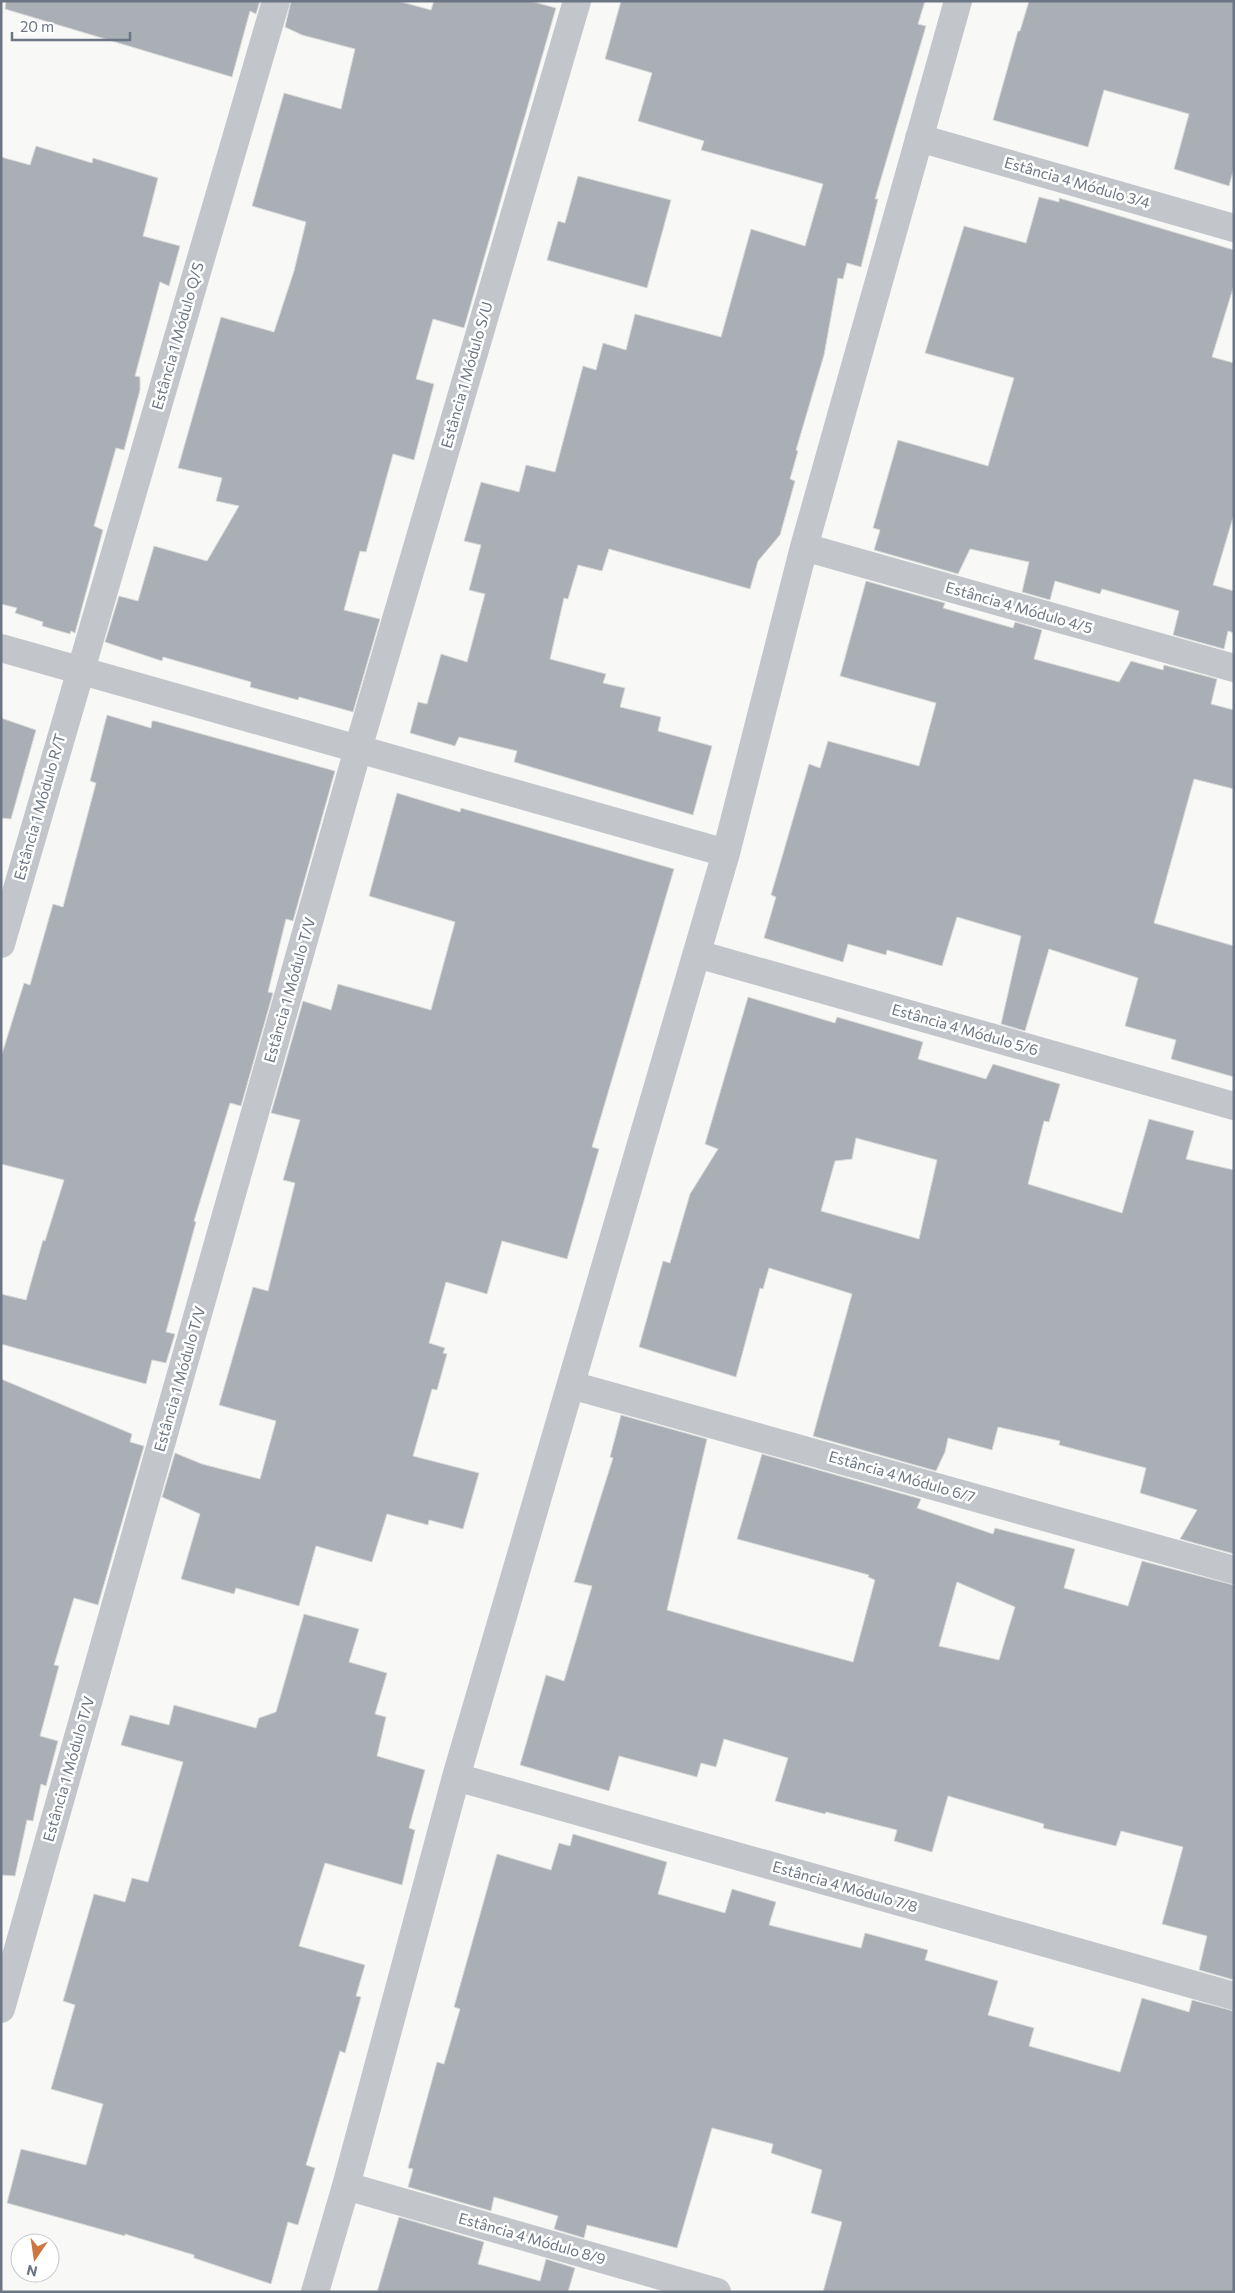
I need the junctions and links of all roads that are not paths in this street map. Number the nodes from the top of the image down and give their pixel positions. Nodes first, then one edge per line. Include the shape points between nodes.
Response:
1 (276, 1) edge
2 (576, 1) edge
3 (958, 1) edge
4 (919, 138) junction
5 (1234, 228) edge
6 (804, 547) junction
7 (1, 648) edge
8 (1234, 668) edge
9 (80, 670) junction
10 (358, 749) junction
11 (726, 853) junction
12 (1, 944) edge
13 (697, 954) junction
14 (1234, 1106) edge
15 (570, 1385) junction
16 (1234, 1570) edge
17 (456, 1778) junction
18 (1234, 1996) edge
19 (1, 2009) edge
20 (346, 2186) junction
21 (315, 2292) edge
22 (717, 2292) edge

1 - 9 street, Estância 1 Módulo Q/S
2 - 10 street, Estância 1 Módulo S/U
3 - 4 street
4 - 5 street, Estância 4 Módulo 3/4
4 - 6 street
6 - 8 street, Estância 4 Módulo 4/5
6 - 11 street
7 - 9 street
9 - 10 street
9 - 12 street, Estância 1 Módulo R/T
10 - 11 street
10 - 19 street, Estância 1 Módulo T/V
11 - 13 street
13 - 14 street, Estância 4 Módulo 5/6
13 - 15 street
15 - 16 street, Estância 4 Módulo 6/7
15 - 17 street
17 - 18 street, Estância 4 Módulo 7/8
17 - 20 street
20 - 21 street
20 - 22 street, Estância 4 Módulo 8/9

